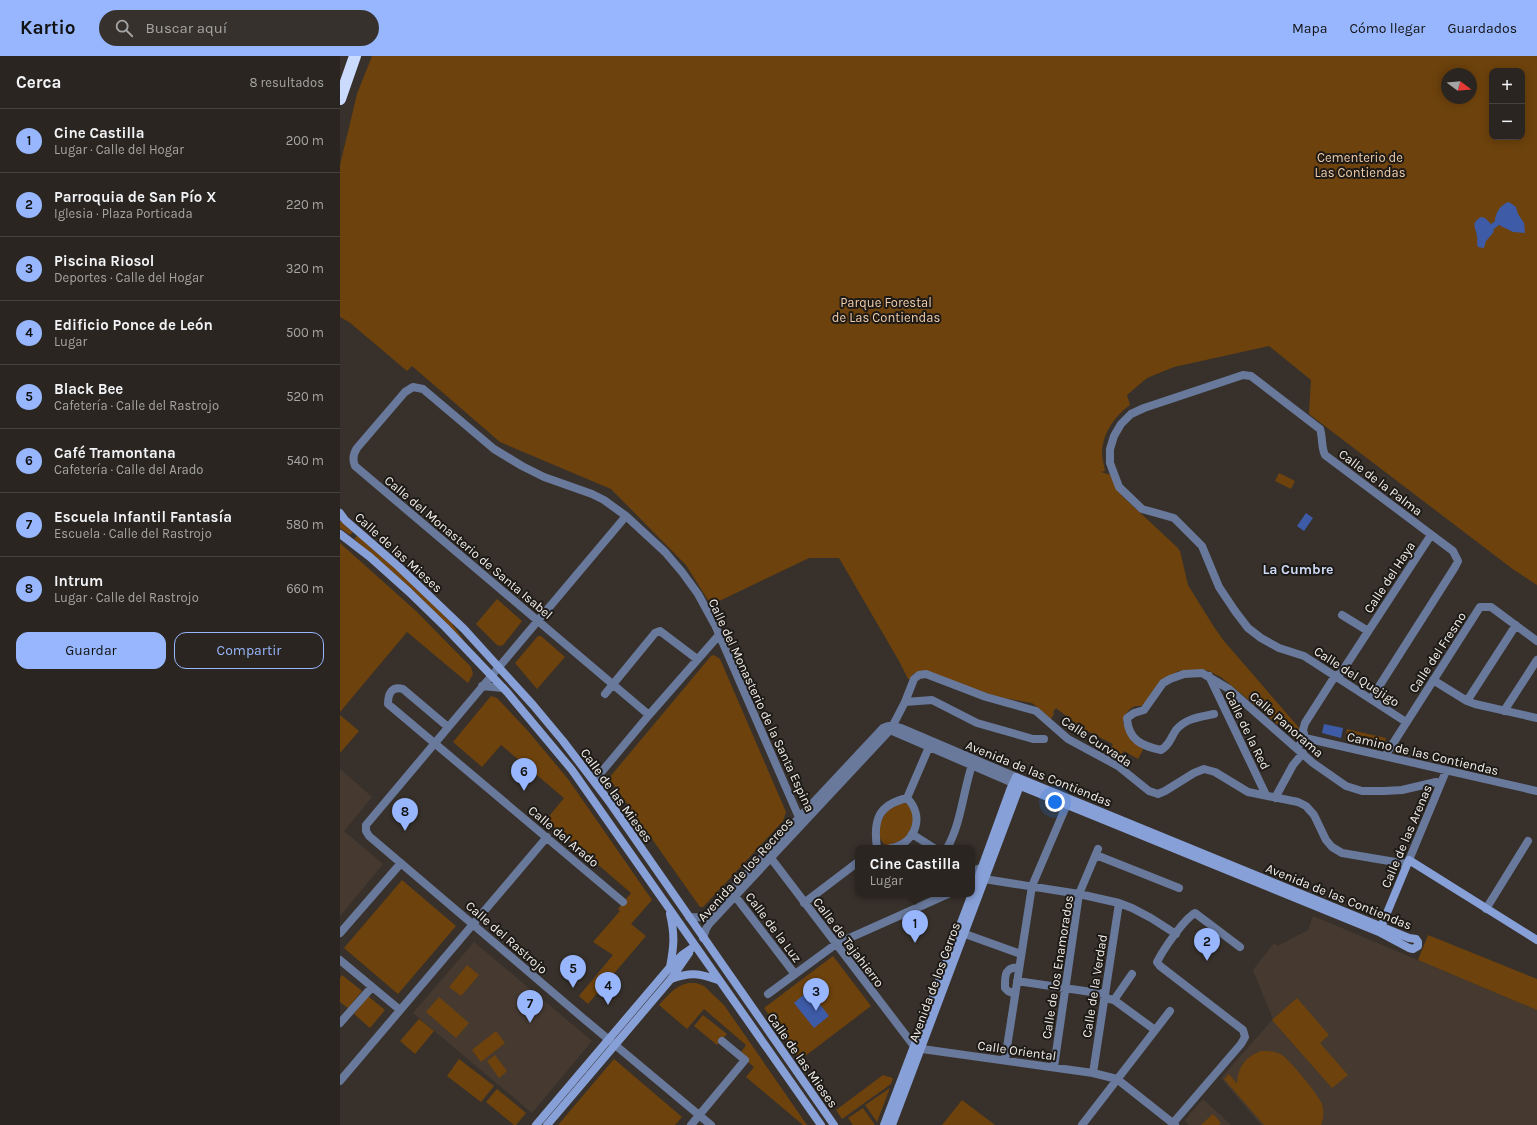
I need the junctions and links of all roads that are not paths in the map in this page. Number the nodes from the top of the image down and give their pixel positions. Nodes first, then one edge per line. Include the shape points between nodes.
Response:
1 (355, 56) edge
2 (340, 99) edge
3 (416, 387) joint
4 (1114, 475) joint
5 (340, 513) edge
6 (626, 516) junction
7 (340, 534) edge
8 (1431, 535) junction
9 (445, 610) junction
10 (1342, 615) dead end
11 (537, 620) junction
12 (1516, 625) junction
13 (1368, 631) junction
14 (718, 635) junction
15 (1537, 641) edge
16 (697, 659) junction
17 (1537, 660) edge
18 (499, 667) junction
19 (491, 676) junction
20 (1208, 676) junction
21 (1335, 676) junction
22 (1433, 680) junction
23 (612, 684) junction
24 (482, 686) junction
25 (503, 688) junction
26 (1229, 689) junction
27 (605, 694) dead end
28 (1219, 696) junction
29 (1372, 699) junction
30 (1467, 701) junction
31 (905, 702) junction
32 (1504, 710) junction
33 (1214, 714) dead end
34 (648, 715) junction
35 (1537, 718) edge
36 (1406, 722) junction
37 (550, 726) junction
38 (448, 727) junction
39 (891, 728) junction
40 (1305, 738) junction
41 (1044, 739) dead end
42 (435, 743) junction
43 (928, 747) junction
44 (1300, 750) junction
45 (1385, 756) junction
46 (972, 765) junction
47 (572, 770) junction
48 (1446, 770) junction
49 (594, 781) junction
50 (1018, 781) junction
51 (1441, 783) junction
52 (1537, 791) edge
53 (1266, 795) junction
54 (908, 798) junction
55 (1275, 798) junction
56 (596, 804) junction
57 (1066, 804) junction
58 (801, 820) junction
59 (912, 834) junction
60 (547, 838) junction
61 (1528, 841) dead end
62 (877, 845) edge
63 (900, 845) edge
64 (929, 845) edge
65 (949, 845) edge
66 (769, 855) junction
67 (401, 862) junction
68 (1408, 862) junction
69 (855, 864) edge
70 (982, 868) junction
71 (975, 870) edge
72 (977, 879) edge
73 (1032, 886) junction
74 (1179, 888) dead end
75 (1079, 894) junction
76 (735, 896) junction
77 (941, 897) edge
78 (970, 897) edge
79 (973, 897) edge
80 (623, 902) dead end
81 (804, 903) junction
82 (1119, 903) junction
83 (1486, 908) junction
84 (669, 909) junction
85 (689, 917) junction
86 (473, 923) junction
87 (1380, 930) junction
88 (340, 933) edge
89 (964, 934) junction
90 (1176, 934) junction
91 (703, 938) junction
92 (1537, 940) edge
93 (836, 944) junction
94 (695, 946) junction
95 (1240, 947) dead end
96 (1021, 954) junction
97 (340, 960) edge
98 (670, 967) junction
99 (1019, 967) junction
100 (794, 973) junction
101 (1132, 974) dead end
102 (671, 979) junction
103 (718, 980) junction
104 (1017, 981) junction
105 (372, 987) junction
106 (1066, 988) junction
107 (768, 994) dead end
108 (1015, 994) junction
109 (1105, 996) junction
110 (1114, 1000) junction
111 (400, 1010) junction
112 (1170, 1011) dead end
113 (340, 1023) edge
114 (1155, 1030) junction
115 (722, 1041) dead end
116 (612, 1042) junction
117 (778, 1045) junction
118 (918, 1047) junction
119 (1005, 1060) junction
120 (1054, 1067) junction
121 (1093, 1073) junction
122 (1117, 1079) junction
123 (340, 1082) edge
124 (803, 1100) junction
125 (700, 1115) junction
126 (1174, 1124) edge
127 (536, 1125) edge
128 (546, 1125) edge
129 (691, 1125) edge
130 (711, 1125) edge
131 (821, 1125) edge
132 (824, 1125) edge
133 (834, 1125) edge
134 (884, 1125) edge
135 (892, 1125) edge
136 (1082, 1125) edge

1 - 2 highway
3 - 6 street, Calle del Monasterio de la Santa Espina via 423,389 494,449 555,482 592,494
3 - 11 street, Calle del Monasterio de Santa Isabel via 405,392 357,448 353,460 355,466
4 - 8 street, Calle de la Palma via 1110,463 1110,449 1121,424 1131,414 1243,375 1251,376 1320,429 1325,455
4 - 21 street, Calle del Quejigo via 1119,487 1142,509 1174,518 1202,546 1219,587 1248,628 1279,648 1304,656
5 - 9 street, Calle de las Mieses
6 - 11 street
6 - 14 street, Calle del Monasterio de la Santa Espina via 665,552 682,572 698,594
7 - 19 street, Calle de las Mieses via 409,592
8 - 13 street, Calle del Haya
8 - 29 street, Calle de la Palma via 1453,551 1458,561
9 - 18 street, Calle de las Mieses
9 - 19 street via 461,632 492,665
10 - 13 street, Calle del Haya
11 - 18 street
11 - 23 street, Calle del Monasterio de Santa Isabel
12 - 15 street
12 - 22 street, Calle del Fresno via 1491,607 1480,607
12 - 30 street
13 - 21 street, Calle del Haya via 1341,673
14 - 16 street
14 - 58 street, Calle del Monasterio de la Santa Espina
16 - 23 street via 660,631 654,633
16 - 34 street
17 - 32 street
18 - 19 street
18 - 37 street, Calle de las Mieses
19 - 24 street
19 - 25 street, Calle de las Mieses
19 - 37 street via 497,674 502,677 538,719
20 - 26 street, Calle Panorama
20 - 28 street, Calle de la Red
20 - 33 street, Calle Panorama via 1195,672 1163,683 1144,710 1134,712 1127,718 1128,728 1137,742 1161,750 1166,747 1176,730 1186,722
21 - 29 street, Calle del Quejigo
21 - 40 street, Calle del Haya via 1306,723 1303,730
22 - 30 street
22 - 36 street, Calle del Fresno
23 - 27 street
23 - 34 street, Calle del Monasterio de Santa Isabel
24 - 25 street
24 - 38 street
25 - 47 street, Calle de las Mieses
26 - 28 street via 1222,690
26 - 44 street, Calle Panorama
28 - 53 street, Calle de la Red
29 - 36 street, Calle del Quejigo
30 - 32 street
31 - 39 street, Calle Curvada
31 - 41 street via 932,700 977,723 1022,736
31 - 53 street, Calle Curvada via 914,679 926,674 986,697 1036,710 1068,739 1118,766 1149,791 1158,794 1165,792 1204,769 1216,772 1248,792
32 - 35 street
34 - 49 street
36 - 45 street, Calle del Fresno
37 - 49 street, Calle de las Mieses
38 - 42 street
38 - 42 street, Calle del Arado via 403,689 392,690 388,695 388,704
39 - 43 street, Avenida de las Contiendas
39 - 50 street, Avenida de las Contiendas
39 - 58 street, Avenida de los Recreos via 884,728
40 - 44 street, Calle del Haya
40 - 45 street, Camino de las Contiendas
42 - 60 street, Calle del Arado
42 - 67 street, Calle del Rastrojo via 366,825 369,836
43 - 46 street, Avenida de las Contiendas
43 - 54 street
44 - 51 street, Calle Panorama via 1313,763 1346,786 1362,791 1402,790
44 - 55 street, Calle del Haya
45 - 48 street, Camino de las Contiendas
46 - 50 street, Avenida de las Contiendas
46 - 65 street via 956,828
47 - 49 street
47 - 56 street, Calle de las Mieses
48 - 51 street, Calle de las Arenas
48 - 52 street, Camino de las Contiendas
49 - 56 street via 591,789
49 - 85 street, Calle de las Mieses
50 - 57 street, Avenida de las Contiendas
50 - 70 street, Avenida de los Cerros
50 - 72 street, Avenida de los Cerros
50 - 87 street, Avenida de las Contiendas via 1069,797
51 - 68 street, Calle de las Arenas
53 - 55 street
54 - 59 street via 914,804 917,814
54 - 62 street via 892,803 881,813 875,829
55 - 68 street via 1298,802 1310,810 1326,840 1342,853
56 - 84 street, Calle de las Mieses
57 - 73 street
57 - 87 street, Avenida de las Contiendas
58 - 66 street, Avenida de los Recreos
59 - 63 street
59 - 64 street
60 - 80 street, Calle del Arado
60 - 86 street
61 - 83 street
66 - 76 street, Avenida de los Recreos
66 - 81 street, Calle de Tajahierro
66 - 85 street, Avenida de los Recreos via 708,916
67 - 86 street, Calle del Rastrojo
67 - 88 street
68 - 83 street
68 - 87 street, Calle de las Arenas
69 - 81 street
70 - 71 street
70 - 72 street, Avenida de los Cerros
72 - 73 street
73 - 75 street
73 - 96 street
74 - 75 street, Calle de los Enamorados via 1097,852
75 - 82 street
75 - 106 street, Calle de los Enamorados
76 - 91 street, Avenida de los Recreos via 709,924
76 - 100 street, Calle de la Luz
77 - 93 street
78 - 118 street, Avenida de los Cerros
79 - 89 street, Avenida de los Cerros
81 - 93 street, Calle de Tajahierro
82 - 90 street
82 - 109 street, Calle de la Verdad
83 - 92 street
84 - 94 street, Calle de las Mieses
84 - 98 street via 674,933
85 - 91 street, Calle de las Mieses
85 - 94 street
86 - 111 street
86 - 116 street, Calle del Rastrojo
89 - 96 street
89 - 118 street, Avenida de los Cerros
90 - 95 street via 1195,912
90 - 126 street via 1157,962 1244,1030 1245,1037
91 - 117 street, Calle de las Mieses
93 - 100 street
93 - 118 street, Calle de Tajahierro
94 - 98 street
94 - 102 street
94 - 103 street, Calle de las Mieses
94 - 117 street via 706,949 769,1040
96 - 99 street
97 - 105 street
98 - 116 street
99 - 104 street
99 - 108 street via 1011,967 1005,979 1005,988
100 - 107 street
101 - 110 street
102 - 103 street via 686,974 700,974
102 - 116 street
103 - 124 street, Calle de las Mieses
104 - 106 street
104 - 108 street
105 - 111 street
105 - 113 street
106 - 109 street
106 - 120 street, Calle de los Enamorados
108 - 119 street
109 - 110 street
109 - 121 street, Calle de la Verdad
110 - 114 street
111 - 123 street
112 - 114 street
114 - 122 street
115 - 125 street via 745,1060
116 - 125 street, Calle del Rastrojo
116 - 127 street
116 - 128 street
117 - 133 street, Calle de las Mieses
118 - 119 street, Calle Oriental
118 - 134 street, Avenida de los Cerros
118 - 135 street, Avenida de los Cerros
119 - 120 street, Calle Oriental
120 - 121 street, Calle Oriental
121 - 122 street, Calle Oriental
122 - 126 street
122 - 136 street
124 - 131 street, Calle de las Mieses
124 - 132 street
125 - 129 street
125 - 130 street, Calle del Rastrojo

